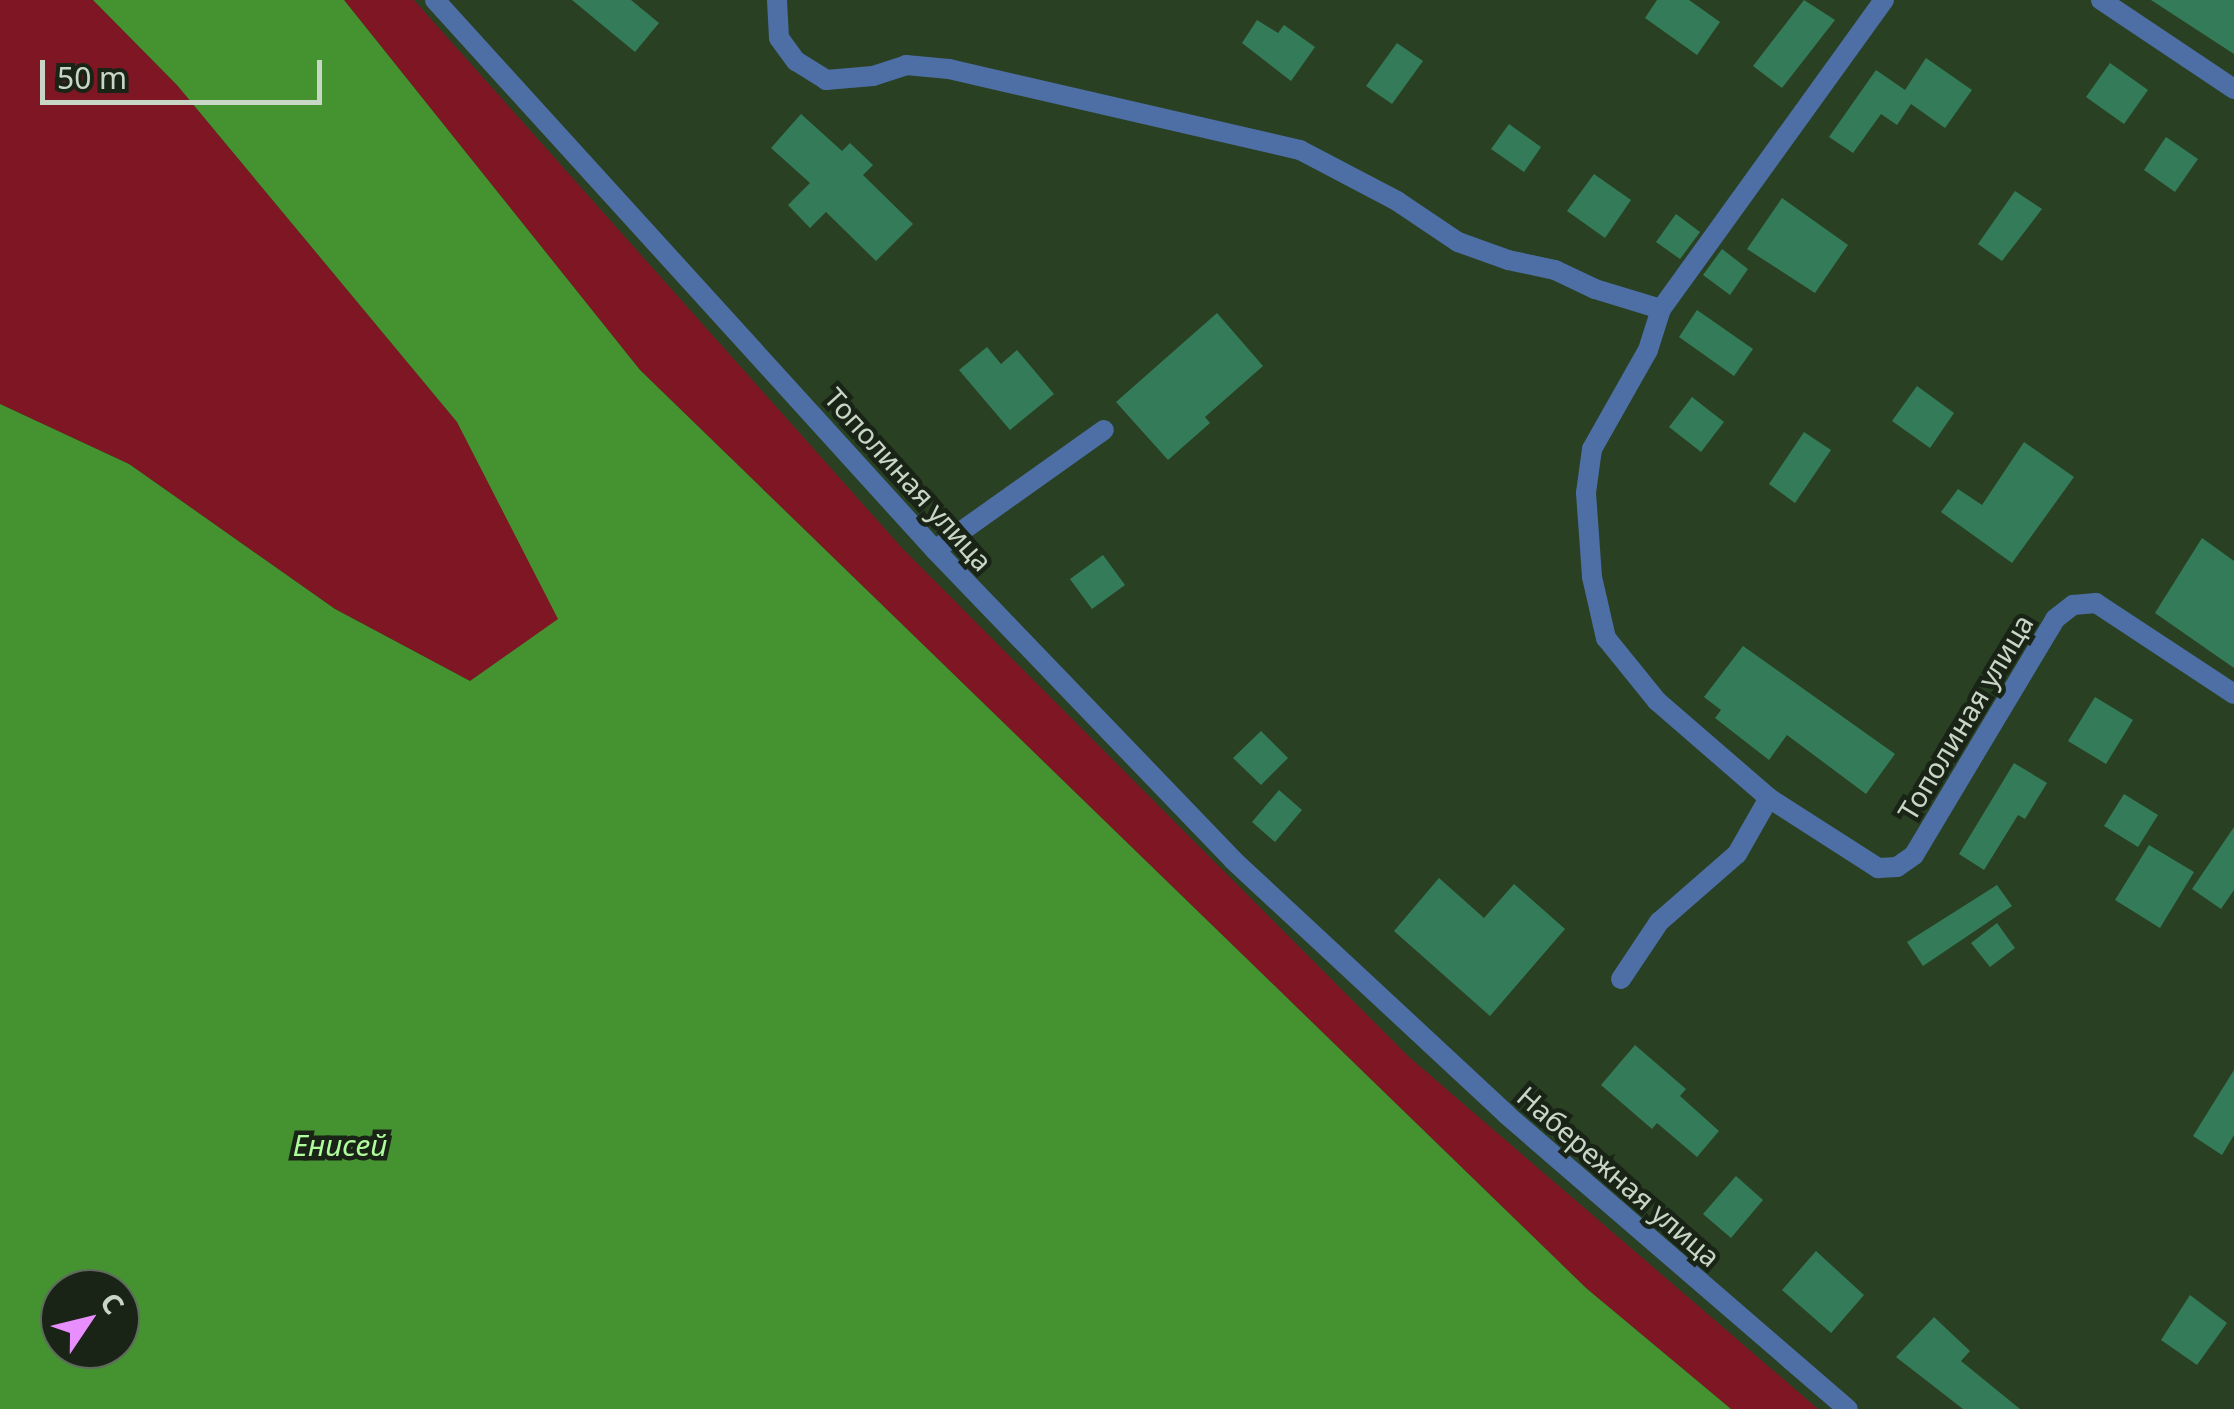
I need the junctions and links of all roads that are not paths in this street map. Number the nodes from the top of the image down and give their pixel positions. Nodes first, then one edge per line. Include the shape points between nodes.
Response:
1 (435, 0) edge
2 (777, 0) edge
3 (1884, 0) edge
4 (2101, 0) edge
5 (2234, 89) edge
6 (1661, 309) junction
7 (1104, 430) dead end
8 (934, 550) junction
9 (2234, 694) edge
10 (1769, 798) junction
11 (1622, 980) dead end
12 (1358, 981) joint
13 (1848, 1409) edge

1 - 8 street, Тополиная улица
2 - 6 street via 779,38 796,61 826,80 906,65 950,69 1300,150 1458,242
3 - 6 street, Тополиная улица
4 - 5 street
6 - 10 street, Тополиная улица via 1648,350 1592,448 1586,494 1592,576 1606,638 1657,701
7 - 8 street
8 - 12 street, Тополиная улица
9 - 10 street, Тополиная улица via 2096,603 2073,606 2054,619 1905,861 1878,868 1860,860
10 - 11 street via 1737,854 1660,922
12 - 13 street, Набережная улица

